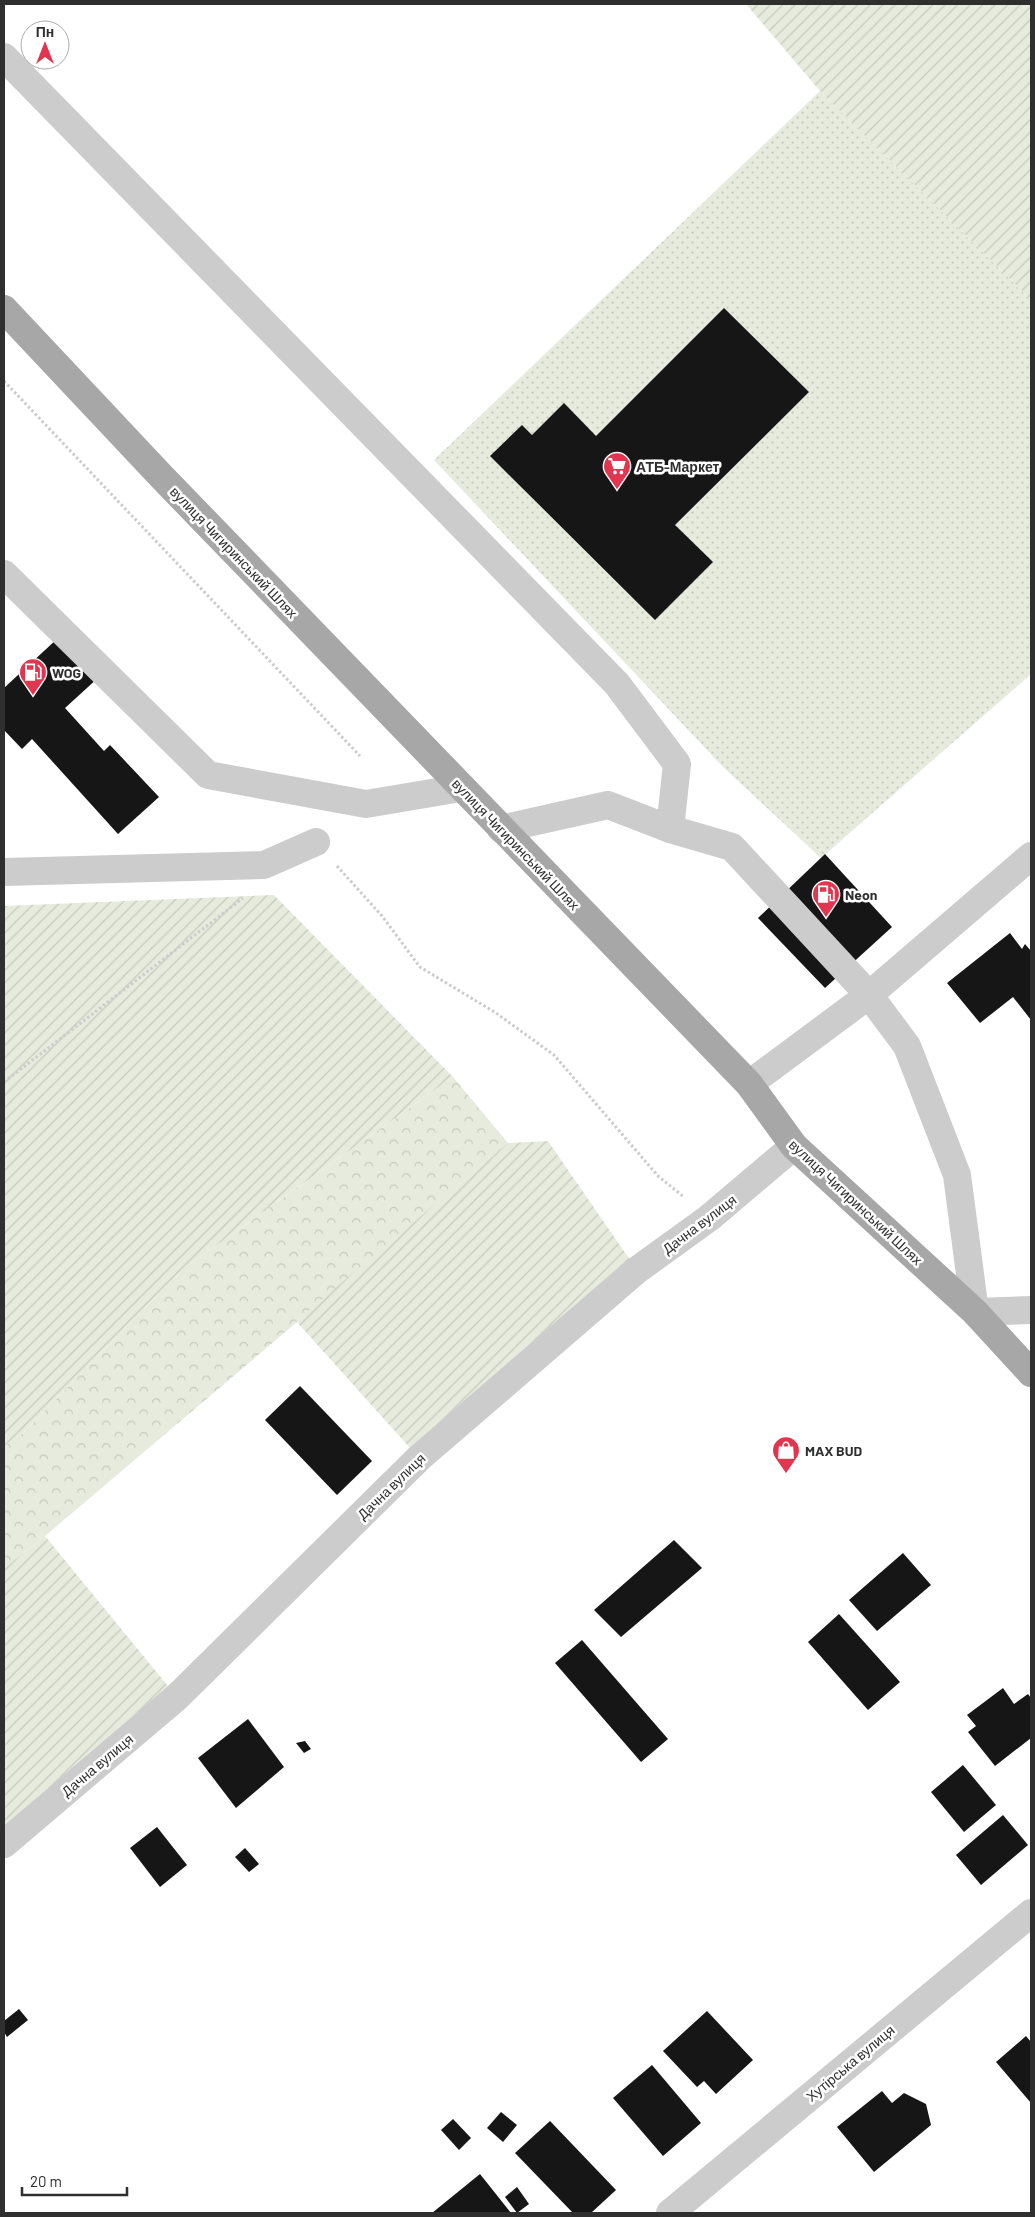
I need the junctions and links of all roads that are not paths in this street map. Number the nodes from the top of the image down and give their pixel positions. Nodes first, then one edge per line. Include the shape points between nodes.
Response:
1 (4, 57) edge
2 (4, 309) edge
3 (4, 574) edge
4 (461, 788) junction
5 (501, 829) junction
6 (670, 829) junction
7 (316, 842) road end
8 (1031, 856) edge
9 (4, 872) edge
10 (869, 995) junction
11 (749, 1084) junction
12 (794, 1146) junction
13 (1031, 1310) edge
14 (975, 1312) junction
15 (1031, 1373) edge
16 (4, 1844) edge
17 (1031, 1913) edge
18 (670, 2213) edge

1 - 6 street via 617,684 677,764
2 - 4 main road, вулиця Чигиринський Шлях
3 - 4 street via 208,775 366,804
4 - 5 main road, вулиця Чигиринський Шлях
5 - 6 street via 608,804
5 - 11 main road, вулиця Чигиринський Шлях
6 - 10 street via 732,847
7 - 9 street via 264,865
8 - 10 street
10 - 11 street
10 - 14 street via 907,1046 957,1175
11 - 12 main road, вулиця Чигиринський Шлях
12 - 14 main road, вулиця Чигиринський Шлях
12 - 16 street, Дачна вулиця via 709,1218 637,1270 419,1458 177,1697
13 - 14 street
14 - 15 main road, вулиця Чигиринський Шлях
17 - 18 street, Хутірська вулиця

